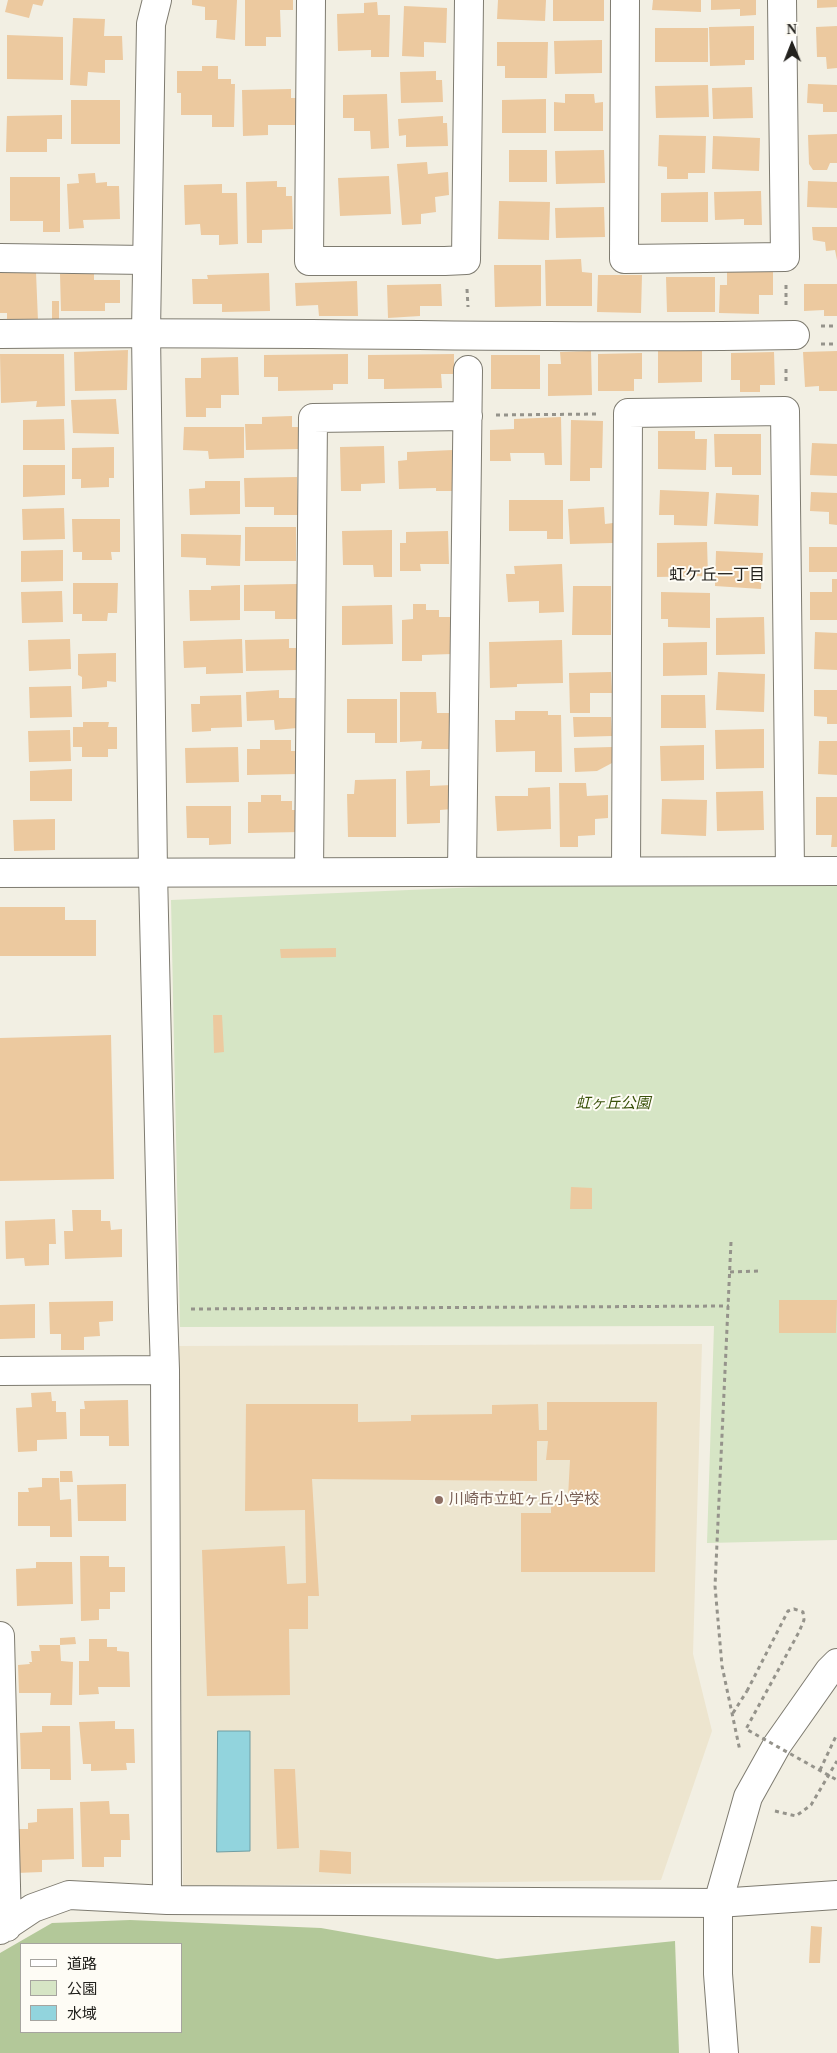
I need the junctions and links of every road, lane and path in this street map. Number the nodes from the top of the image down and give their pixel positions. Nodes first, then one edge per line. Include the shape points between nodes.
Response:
1 (157, 0) edge
2 (311, 0) edge
3 (469, 0) edge
4 (625, 0) edge
5 (782, 0) edge
6 (0, 258) edge
7 (147, 260) junction
8 (466, 260) junction
9 (146, 332) junction
10 (0, 334) edge
11 (795, 335) dead end
12 (469, 337) junction
13 (468, 370) dead end
14 (628, 413) junction
15 (468, 416) junction
16 (626, 871) junction
17 (790, 871) junction
18 (837, 871) edge
19 (153, 872) junction
20 (309, 872) junction
21 (462, 872) junction
22 (0, 873) edge
23 (731, 1242) dead end
24 (758, 1271) dead end
25 (730, 1272) junction
26 (729, 1306) junction
27 (163, 1309) junction
28 (166, 1370) junction
29 (0, 1371) edge
30 (0, 1636) edge
31 (837, 1664) edge
32 (733, 1713) junction
33 (837, 1734) edge
34 (837, 1761) edge
35 (820, 1770) junction
36 (837, 1780) edge
37 (748, 1797) junction
38 (837, 1895) edge
39 (167, 1900) junction
40 (718, 1903) junction
41 (4, 1929) edge
42 (724, 2053) edge

1 - 7 street via 151,24
2 - 8 street via 309,261
3 - 8 street
4 - 5 street via 624,259 786,257
6 - 7 street
7 - 9 street
8 - 12 path
9 - 10 street
9 - 12 street
9 - 19 street
11 - 12 street
13 - 15 street
14 - 15 path
14 - 16 street
14 - 17 street via 785,411
15 - 20 street via 313,418
15 - 21 street
16 - 17 street
16 - 21 street
17 - 18 street
19 - 20 street
19 - 22 street
19 - 27 street
20 - 21 street
23 - 25 path
24 - 25 path
25 - 26 path
26 - 27 path
26 - 32 path via 715,1586 722,1666
27 - 28 street
28 - 29 street
28 - 39 street
30 - 41 street
31 - 37 street via 777,1745
32 - 35 path, bridge via 788,1612 794,1609 803,1612 804,1620 799,1632 746,1729
32 - 37 path
33 - 35 path
34 - 37 path via 811,1805 796,1816 774,1810
35 - 36 path, bridge
37 - 40 street
38 - 40 street
39 - 40 street
39 - 41 street via 69,1895 33,1908
40 - 42 street via 718,1974

